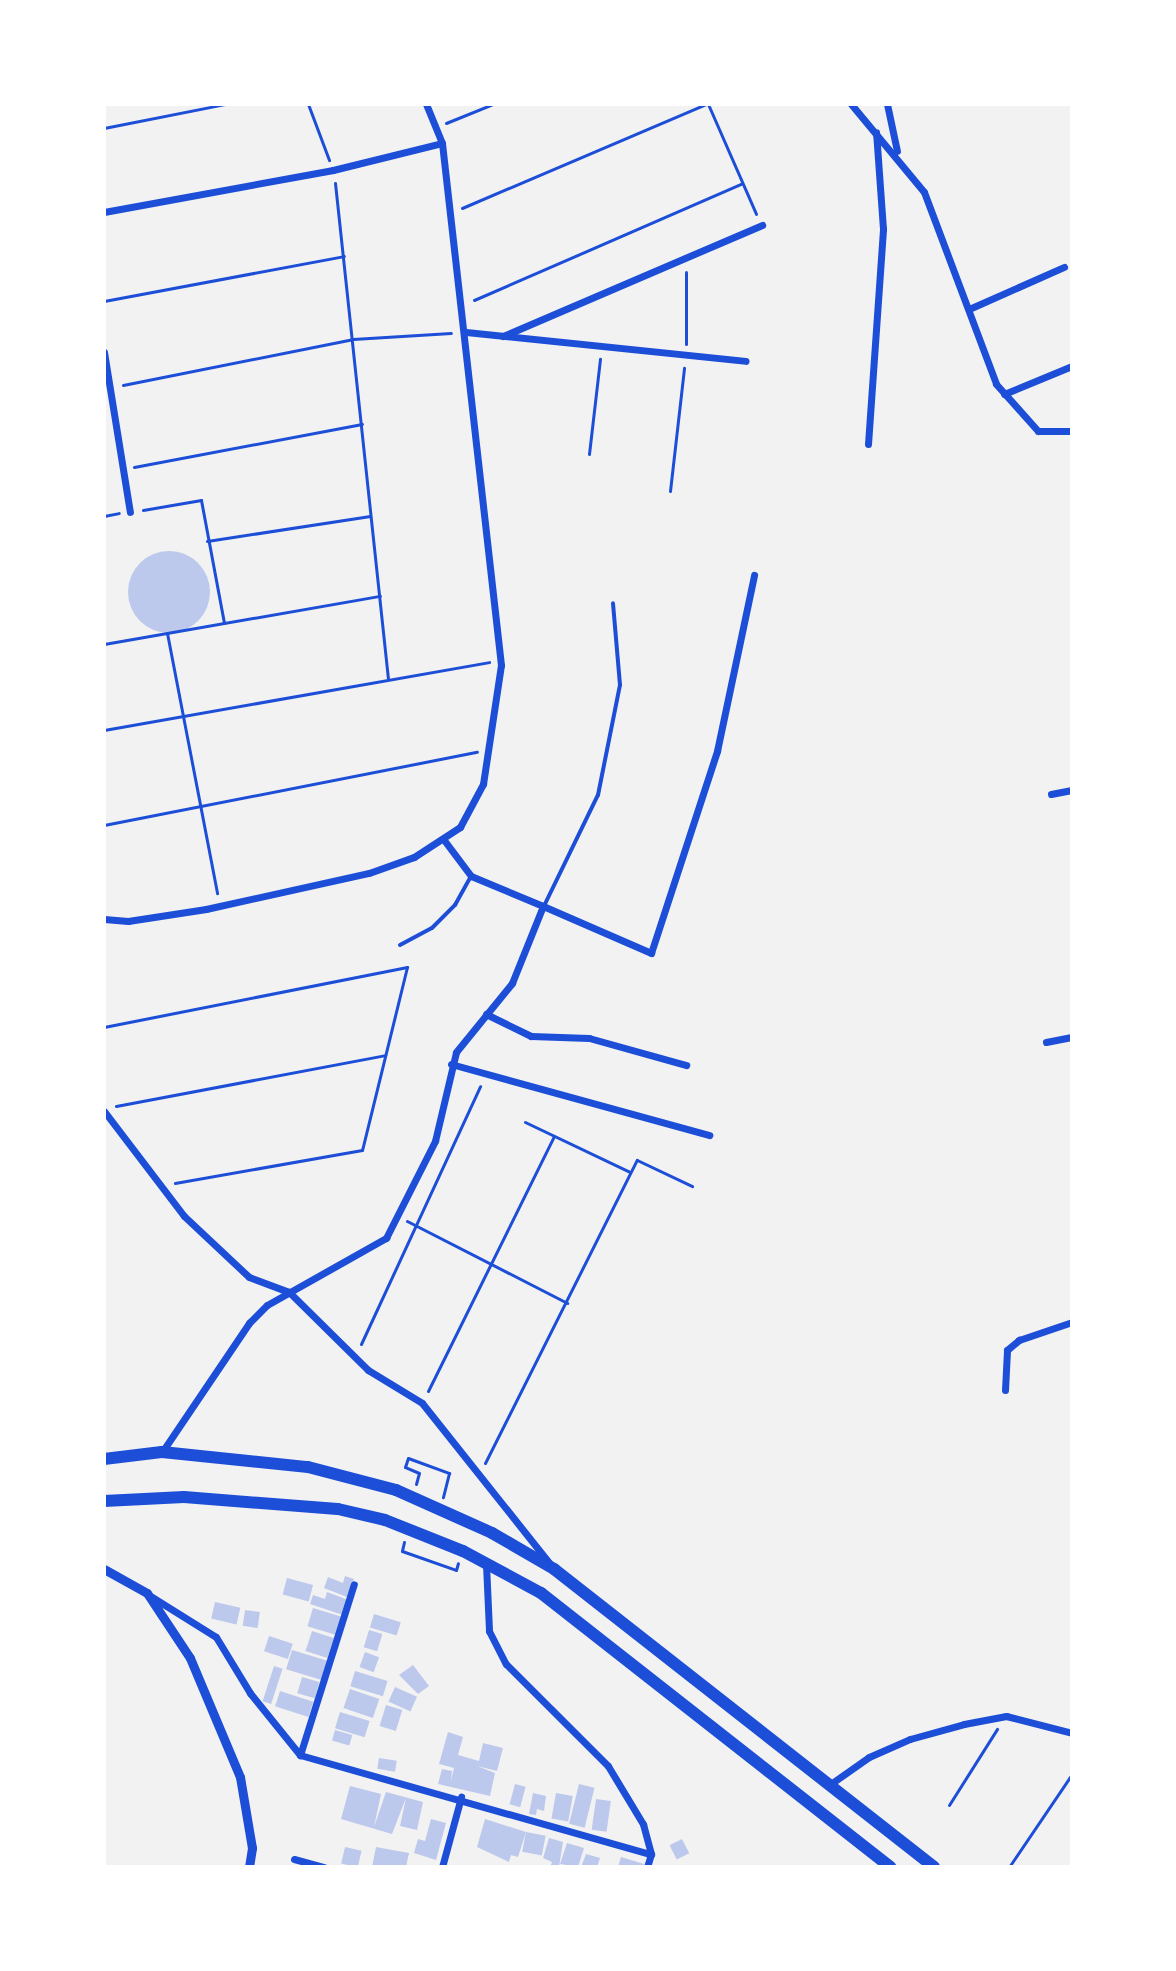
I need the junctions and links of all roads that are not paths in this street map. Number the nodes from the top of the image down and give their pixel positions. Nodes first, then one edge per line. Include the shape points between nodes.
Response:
1 (426, 104) edge
2 (851, 104) edge
3 (887, 104) edge
4 (875, 130) junction
5 (442, 143) junction
6 (898, 153) junction
7 (104, 212) edge
8 (762, 225) road end
9 (1064, 267) dead end
10 (969, 309) junction
11 (466, 332) junction
12 (503, 336) junction
13 (104, 352) edge
14 (745, 361) dead end
15 (1072, 366) edge
16 (1004, 394) junction
17 (1072, 431) edge
18 (868, 444) dead end
19 (130, 512) road end
20 (754, 575) dead end
21 (613, 603) dead end
22 (1072, 790) edge
23 (1051, 794) dead end
24 (444, 840) junction
25 (471, 876) junction
26 (543, 906) junction
27 (104, 919) edge
28 (400, 945) dead end
29 (486, 1014) junction
30 (1072, 1037) edge
31 (1046, 1042) dead end
32 (451, 1064) junction
33 (686, 1065) dead end
34 (104, 1110) edge
35 (709, 1135) dead end
36 (289, 1292) junction
37 (1072, 1322) edge
38 (1005, 1390) dead end
39 (162, 1452) junction
40 (104, 1459) edge
41 (104, 1501) edge
42 (486, 1562) junction
43 (104, 1569) edge
44 (554, 1569) junction
45 (354, 1584) dead end
46 (147, 1593) junction
47 (1072, 1733) edge
48 (300, 1755) junction
49 (832, 1783) junction
50 (461, 1797) junction
51 (651, 1854) junction
52 (294, 1859) dead end
53 (249, 1867) edge
54 (324, 1867) edge
55 (442, 1867) edge
56 (647, 1867) edge
57 (891, 1867) edge
58 (934, 1867) edge

1 - 5 street
2 - 4 street
3 - 6 street
4 - 6 street
4 - 18 street via 883,229
5 - 7 street via 333,170
5 - 11 street
6 - 10 street via 924,192
8 - 12 street
9 - 10 street
10 - 16 street
11 - 12 street
11 - 24 street via 500,660 483,784 460,827
12 - 14 street
13 - 19 street
15 - 16 street
16 - 17 street via 1038,431
20 - 26 street via 717,751 651,953
21 - 26 lane via 620,685 598,795
22 - 23 street
24 - 25 street
24 - 27 street via 369,873 220,906 128,921
25 - 26 street
25 - 28 lane via 455,905 432,928
26 - 29 street via 512,983
29 - 32 street
29 - 33 street via 531,1036 589,1038
30 - 31 street
32 - 35 street
32 - 36 street via 435,1141 400,1217 371,1250
34 - 36 street via 159,1186 249,1277
36 - 39 street via 249,1323
36 - 44 street via 354,1358 422,1403
37 - 38 street via 1019,1340 1007,1350
39 - 40 highway
39 - 44 highway via 308,1467 440,1508
41 - 42 highway via 184,1497 338,1509 385,1520
42 - 51 street via 489,1631 506,1664 608,1766 643,1824
42 - 57 highway via 541,1593
43 - 46 street
44 - 49 highway
45 - 48 street
46 - 48 street via 216,1637 250,1693
46 - 53 street via 190,1658 240,1777 252,1848
47 - 49 street via 1006,1716 910,1739 869,1757
48 - 50 street
49 - 58 highway
50 - 51 street
50 - 55 street
51 - 56 street
52 - 54 street

